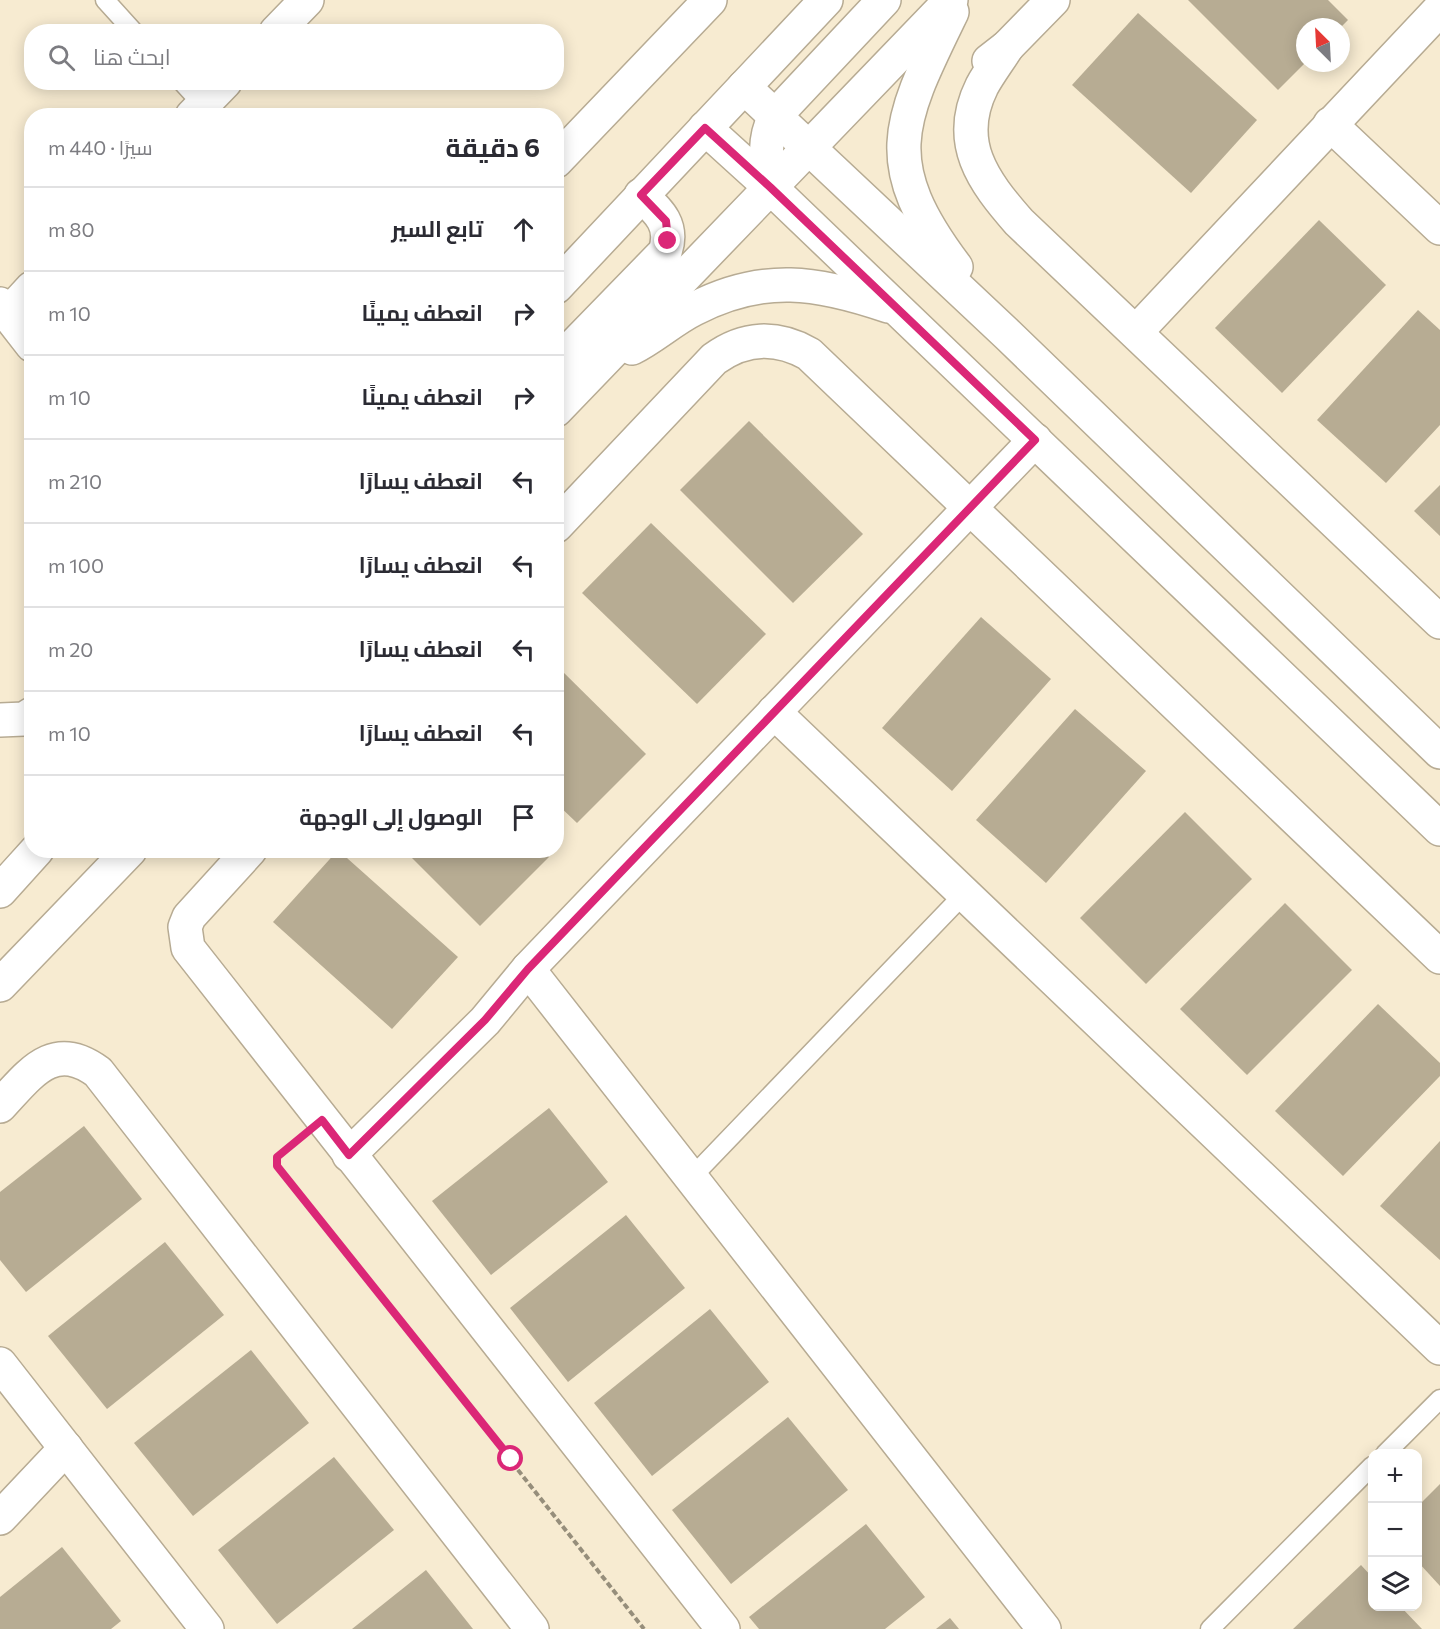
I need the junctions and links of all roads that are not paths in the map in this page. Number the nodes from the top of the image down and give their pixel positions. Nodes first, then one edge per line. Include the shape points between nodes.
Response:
1 (105, 0) edge
2 (307, 0) edge
3 (710, 0) edge
4 (826, 0) edge
5 (884, 0) edge
6 (951, 0) edge
7 (958, 0) edge
8 (1053, 0) edge
9 (1440, 9) edge
10 (127, 24) edge
11 (284, 24) edge
12 (744, 87) junction
13 (211, 90) edge
14 (192, 101) edge
15 (774, 116) junction
16 (1330, 124) junction
17 (705, 128) junction
18 (808, 148) junction
19 (564, 153) edge
20 (770, 187) junction
21 (641, 195) junction
22 (1440, 228) edge
23 (564, 278) edge
24 (24, 294) edge
25 (4, 309) edge
26 (899, 310) junction
27 (1136, 332) junction
28 (24, 335) edge
29 (1008, 335) junction
30 (613, 353) junction
31 (564, 356) edge
32 (564, 402) edge
33 (1035, 440) junction
34 (969, 507) junction
35 (564, 518) edge
36 (1440, 622) edge
37 (774, 712) junction
38 (24, 719) edge
39 (0, 720) edge
40 (1440, 752) edge
41 (1440, 829) edge
42 (30, 858) edge
43 (122, 858) edge
44 (243, 858) edge
45 (0, 891) edge
46 (964, 894) junction
47 (1440, 957) edge
48 (528, 969) junction
49 (0, 985) edge
50 (0, 1106) edge
51 (349, 1155) junction
52 (691, 1178) junction
53 (1440, 1348) edge
54 (0, 1364) edge
55 (1440, 1399) edge
56 (66, 1448) junction
57 (1390, 1449) edge
58 (1368, 1470) edge
59 (0, 1518) edge
60 (207, 1629) edge
61 (531, 1629) edge
62 (723, 1629) edge
63 (1044, 1629) edge
64 (1209, 1629) edge

1 - 10 lane
2 - 11 street
3 - 19 street
4 - 12 street
5 - 15 street
6 - 18 street
7 - 29 street via 910,101 905,164 912,194 925,223
8 - 27 street via 1007,48 982,85 973,113 972,144 988,186 1018,222
9 - 16 street
12 - 15 street
12 - 17 street
13 - 14 street
15 - 18 street
15 - 20 street via 765,154
16 - 22 street
16 - 27 street
17 - 20 street
17 - 21 street
18 - 20 street
18 - 29 street
20 - 26 street
20 - 30 street
21 - 23 street
21 - 31 street via 666,221 665,252
24 - 25 street
25 - 28 street
26 - 30 street via 826,287 756,286 712,300 649,339
26 - 33 street
27 - 36 street
29 - 40 street
30 - 32 street
33 - 34 street
33 - 41 street
34 - 35 street via 809,354 768,340 739,345 714,359
34 - 37 street
34 - 47 street
37 - 46 street
37 - 48 street
38 - 39 street
42 - 45 street
43 - 49 street
44 - 51 street via 189,917 184,927 185,938 194,957
46 - 52 lane
46 - 53 street
48 - 51 street via 485,1020
48 - 52 street
50 - 61 street via 45,1062 73,1059 98,1072
51 - 62 street
52 - 63 street
54 - 56 street
55 - 57 lane
56 - 59 street
56 - 60 street
58 - 64 lane

